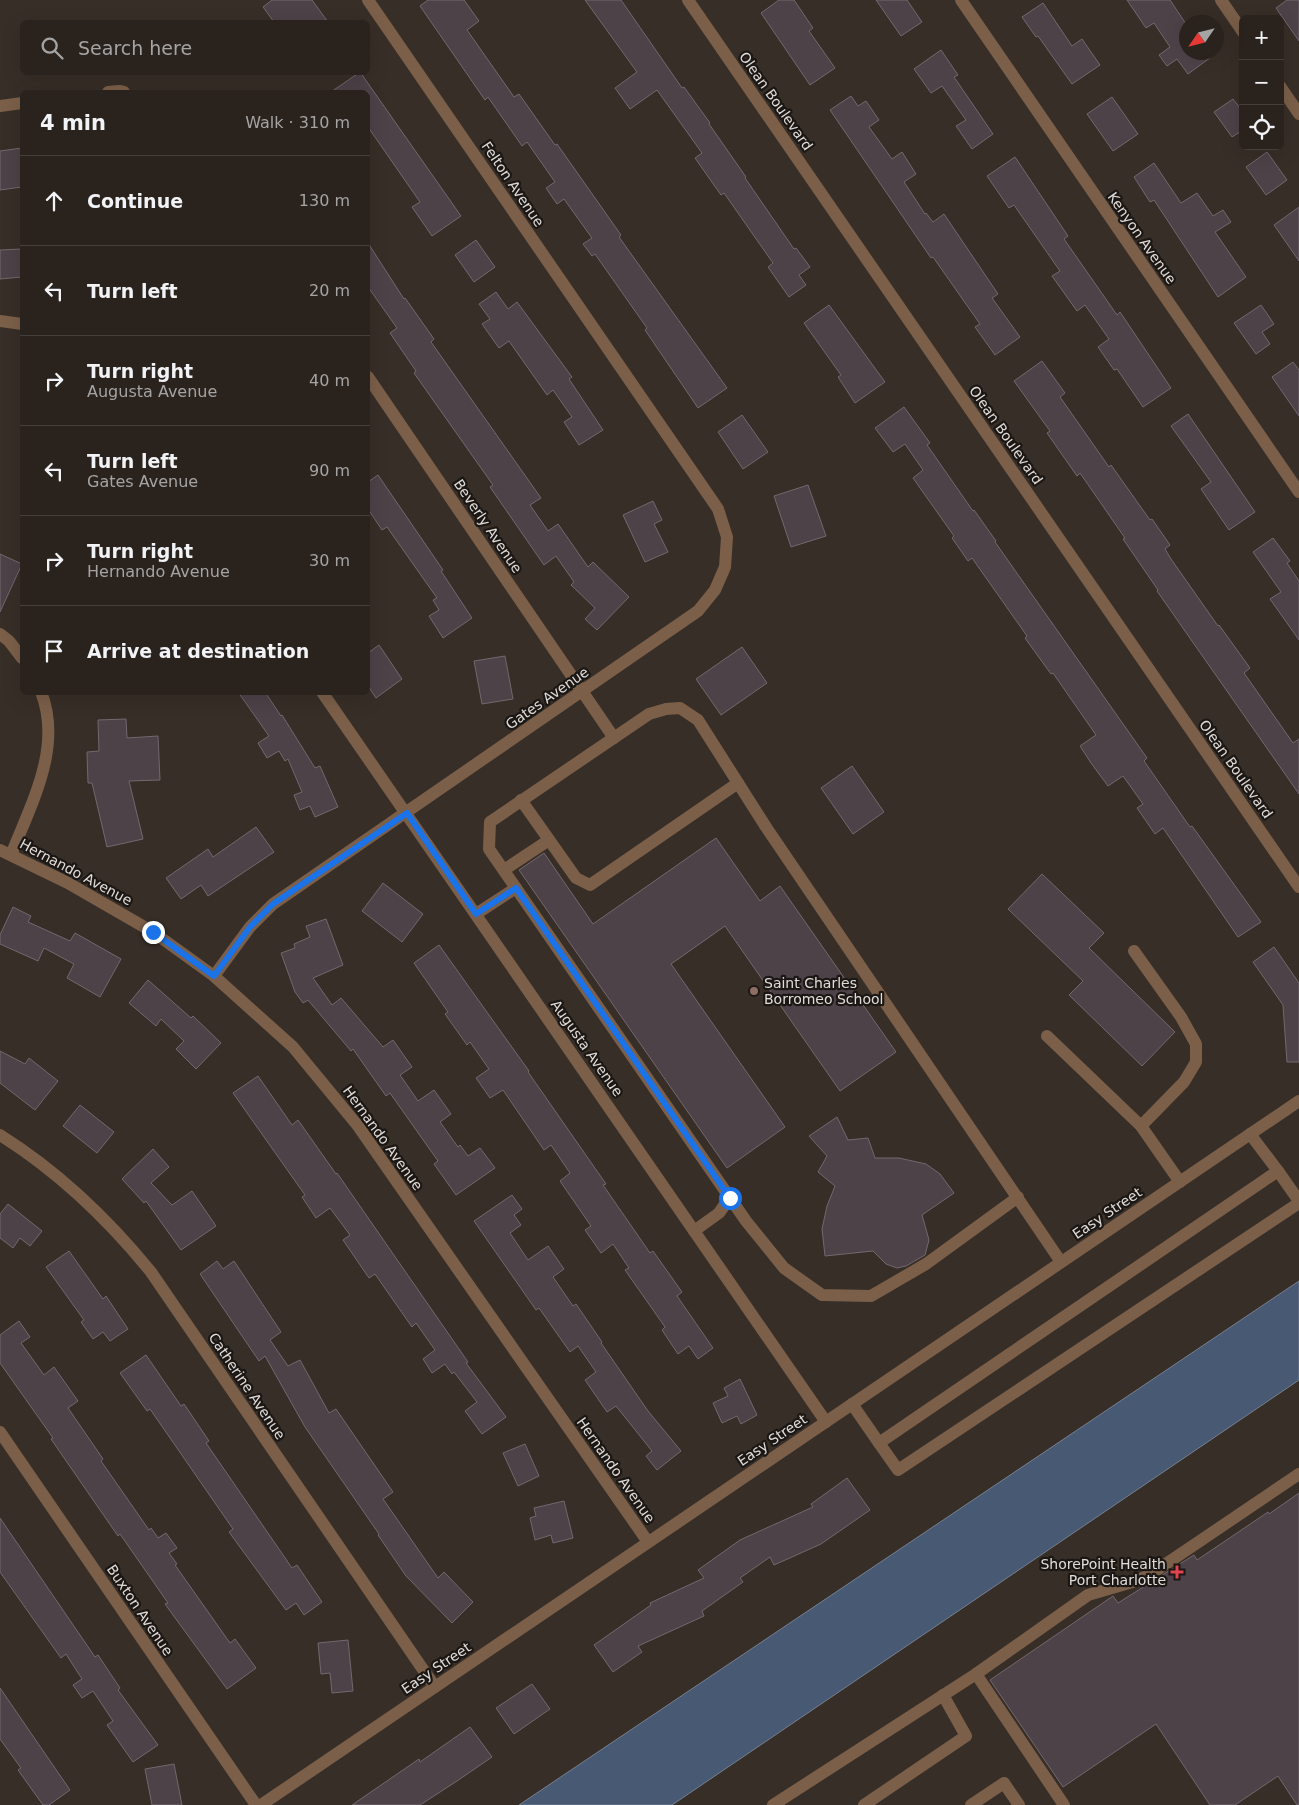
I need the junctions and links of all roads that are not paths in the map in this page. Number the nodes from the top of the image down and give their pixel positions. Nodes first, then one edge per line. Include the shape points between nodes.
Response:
1 (368, 0) edge
2 (688, 0) edge
3 (961, 0) edge
4 (1221, 0) edge
5 (1239, 26) edge
6 (1284, 92) edge
7 (20, 103) edge
8 (0, 106) edge
9 (1299, 114) edge
10 (0, 321) edge
11 (20, 324) edge
12 (370, 380) edge
13 (633, 385) joint
14 (1299, 492) edge
15 (0, 634) edge
16 (20, 655) edge
17 (584, 692) junction
18 (42, 695) edge
19 (324, 695) edge
20 (614, 738) junction
21 (738, 783) junction
22 (521, 800) junction
23 (407, 813) junction
24 (549, 840) junction
25 (6, 852) edge
26 (504, 870) junction
27 (1299, 887) edge
28 (516, 888) junction
29 (476, 914) junction
30 (1134, 951) dead end
31 (214, 976) junction
32 (1047, 1036) dead end
33 (1299, 1101) edge
34 (1141, 1126) junction
35 (1250, 1134) junction
36 (0, 1135) edge
37 (1278, 1171) junction
38 (1180, 1182) junction
39 (1018, 1197) junction
40 (730, 1198) junction
41 (1299, 1202) edge
42 (694, 1231) junction
43 (1062, 1262) junction
44 (852, 1404) junction
45 (826, 1422) junction
46 (0, 1432) edge
47 (880, 1443) junction
48 (1299, 1474) edge
49 (648, 1542) junction
50 (976, 1674) junction
51 (435, 1687) junction
52 (944, 1695) junction
53 (256, 1805) edge
54 (261, 1805) edge
55 (773, 1805) edge
56 (864, 1805) edge
57 (970, 1805) edge
58 (1019, 1805) edge
59 (1064, 1805) edge

1 - 13 street, Felton Avenue
2 - 27 street, Olean Boulevard
3 - 14 street, Kenyon Avenue
4 - 5 street
6 - 9 street
7 - 8 street
10 - 11 street
12 - 17 street, Beverly Avenue
13 - 17 street, Gates Avenue via 718,509 727,537 725,567 715,590 698,611
15 - 16 street
17 - 20 street, Beverly Avenue
17 - 23 street, Gates Avenue
18 - 25 street via 49,742 43,776
19 - 23 street, Augusta Avenue
20 - 21 street via 649,714 680,708 698,720
20 - 22 street
21 - 24 street via 590,885 576,878
21 - 39 street
22 - 24 street
22 - 26 street via 490,822 489,849
23 - 29 street, Augusta Avenue
23 - 31 street, Gates Avenue via 273,904 250,927
24 - 26 street
25 - 31 street, Hernando Avenue via 153,932
26 - 28 street
28 - 29 street
28 - 40 street
29 - 42 street, Augusta Avenue
30 - 34 street via 1196,1044 1196,1062 1184,1082
31 - 49 street, Hernando Avenue via 292,1046 358,1126
32 - 34 street
33 - 35 street, Easy Street
34 - 38 street
35 - 37 street
35 - 38 street, Easy Street
36 - 51 street, Catherine Avenue via 82,1196 151,1272
37 - 41 street
37 - 47 street
38 - 43 street, Easy Street
39 - 40 street via 926,1264 871,1296 822,1295 784,1268
39 - 43 street
40 - 42 street via 719,1213
41 - 47 street via 898,1470
42 - 45 street, Augusta Avenue
43 - 44 street, Easy Street
44 - 45 street, Easy Street
44 - 47 street
45 - 49 street, Easy Street
46 - 53 street, Buxton Avenue
48 - 50 street via 1154,1572 1136,1581 1088,1595
49 - 51 street, Easy Street
50 - 52 street
50 - 59 street
51 - 54 street, Easy Street
52 - 55 street
52 - 56 street via 966,1736
57 - 58 street via 1004,1782

